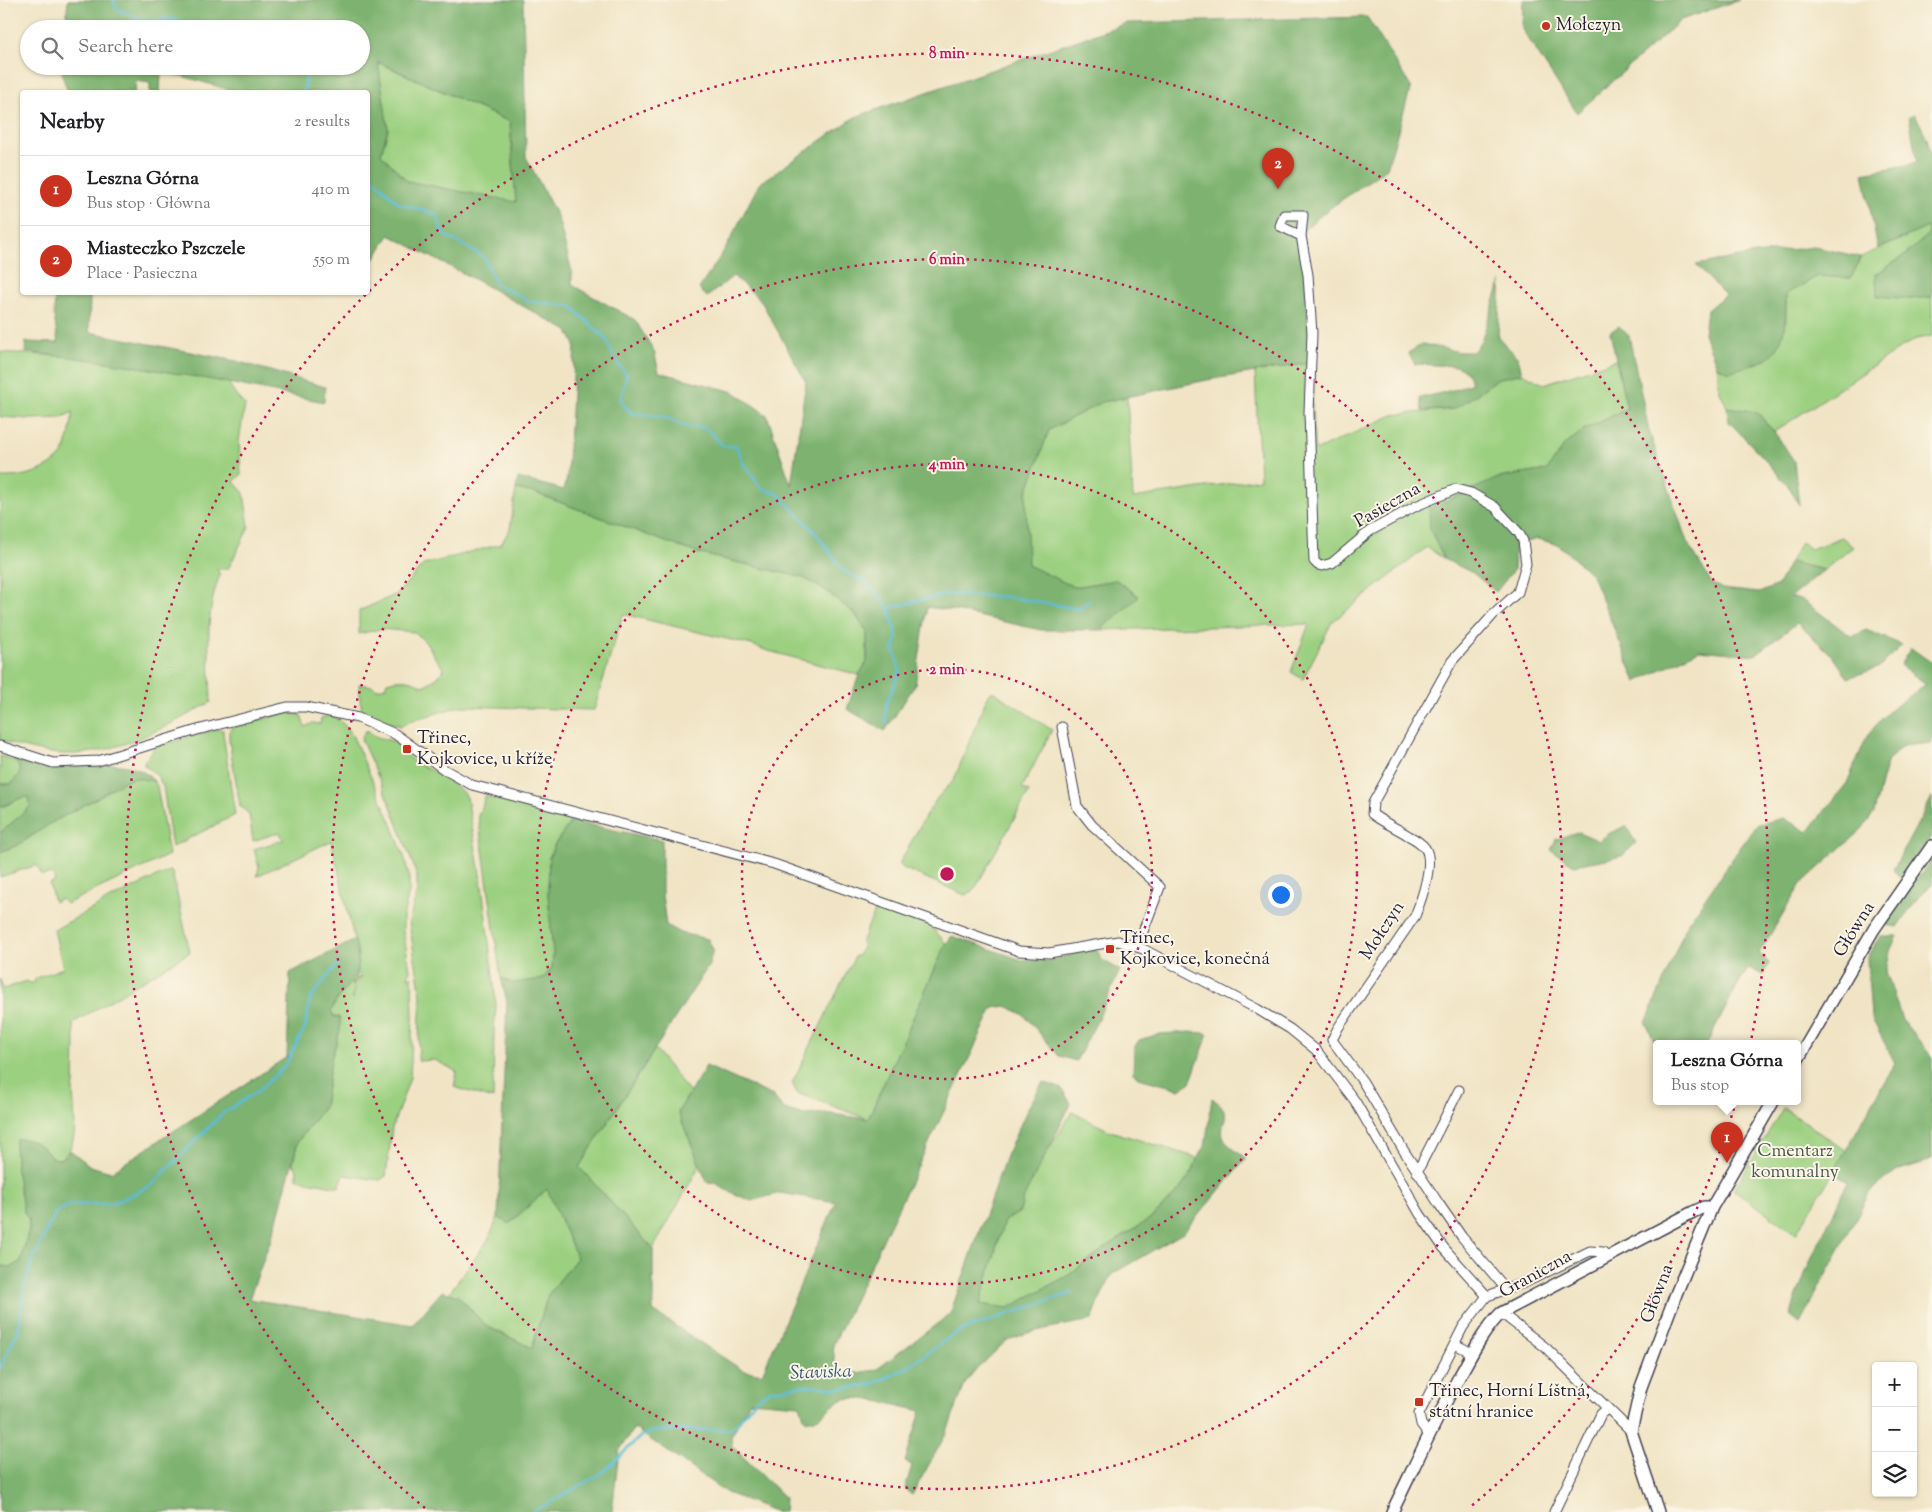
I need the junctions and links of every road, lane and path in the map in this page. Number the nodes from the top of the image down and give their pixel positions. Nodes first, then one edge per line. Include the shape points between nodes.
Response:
1 (1301, 236) dead end
2 (1452, 661) joint
3 (1062, 726) dead end
4 (0, 746) edge
5 (1932, 846) edge
6 (1137, 947) junction
7 (1801, 1054) edge
8 (1459, 1090) dead end
9 (1771, 1105) edge
10 (1417, 1172) junction
11 (1712, 1207) junction
12 (1608, 1256) junction
13 (1506, 1289) junction
14 (1487, 1296) junction
15 (1501, 1313) junction
16 (1455, 1344) junction
17 (1472, 1353) junction
18 (1607, 1408) junction
19 (1631, 1431) junction
20 (1429, 1435) junction
21 (1392, 1512) edge
22 (1554, 1512) edge
23 (1658, 1512) edge

1 - 2 street, Pasieczna via 1308,275 1312,333 1309,414 1314,561 1322,566 1332,563 1370,531 1456,489 1472,493 1495,507 1523,541 1526,564 1518,592
2 - 10 street, Mołczyn via 1372,809 1372,814 1380,820 1426,849 1428,869 1421,902 1332,1040 1363,1082
3 - 6 street via 1077,806 1092,825 1160,887
4 - 6 street via 53,763 98,761 197,730 287,707 324,710 358,718 395,734 472,785 774,864 1019,951 1049,953 1118,941
5 - 7 street, Główna via 1874,929
6 - 14 street via 1257,1009 1316,1050 1355,1101 1420,1214 1443,1247
8 - 10 street
9 - 11 street, Główna
10 - 13 street, Mołczyn via 1462,1237
11 - 12 street, Graniczna via 1692,1212
11 - 19 street, Główna via 1641,1387
12 - 13 street via 1603,1252 1590,1251
12 - 15 street, Graniczna
13 - 14 street
14 - 16 street via 1463,1327
15 - 17 street via 1488,1326
15 - 18 street, Graniczna via 1545,1347
16 - 17 street
16 - 20 street via 1419,1414 1420,1424
17 - 20 street
18 - 19 street, Graniczna
18 - 22 street via 1601,1414
19 - 23 street
20 - 21 street

